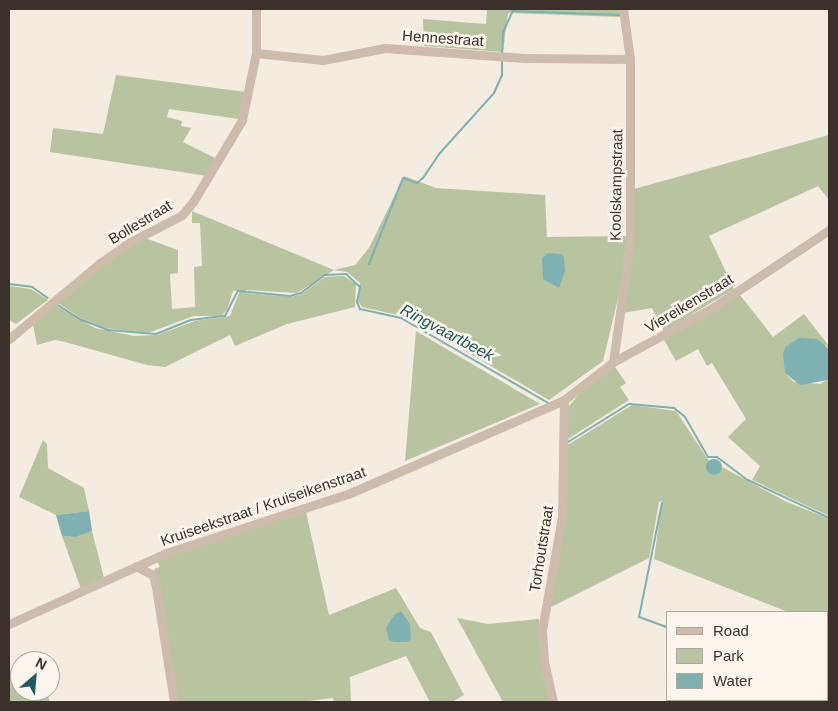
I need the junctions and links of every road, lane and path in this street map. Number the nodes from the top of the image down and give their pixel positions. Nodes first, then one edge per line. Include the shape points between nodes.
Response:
1 (256, 9) edge
2 (623, 9) edge
3 (256, 53) junction
4 (630, 59) junction
5 (829, 230) edge
6 (9, 339) edge
7 (613, 362) junction
8 (564, 400) junction
9 (136, 566) junction
10 (9, 624) edge
11 (174, 702) edge
12 (553, 702) edge

1 - 3 street, Bollestraat
2 - 4 street, Koolskampstraat
3 - 4 street, Hennestraat via 323,60 385,48 525,58
3 - 6 street, Bollestraat via 242,120 193,202 182,214 100,263
4 - 7 street, Koolskampstraat via 630,243
5 - 7 street, Viereikenstraat via 712,308
7 - 8 street, Viereikenstraat
8 - 9 street, Kruiseekstraat / Kruiseikenstraat via 348,494 213,536
8 - 12 street, Torhoutstraat via 562,516 542,630 543,654
9 - 10 street, Kruiseekstraat / Kruiseikenstraat
9 - 11 street via 153,575

